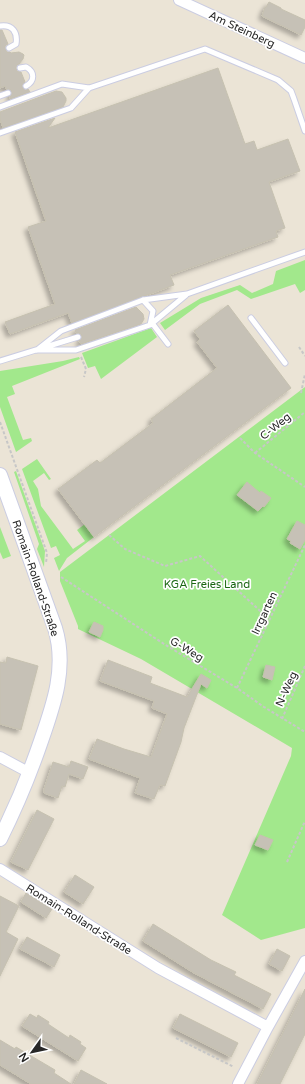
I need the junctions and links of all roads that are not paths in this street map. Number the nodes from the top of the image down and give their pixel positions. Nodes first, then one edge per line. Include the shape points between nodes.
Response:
1 (179, 0) edge
2 (0, 26) edge
3 (9, 48) dead end
4 (305, 58) edge
5 (20, 68) dead end
6 (26, 86) dead end
7 (89, 88) junction
8 (8, 93) dead end
9 (0, 96) edge
10 (0, 107) edge
11 (305, 131) edge
12 (0, 133) edge
13 (305, 252) edge
14 (187, 294) junction
15 (143, 300) junction
16 (251, 318) dead end
17 (151, 324) junction
18 (78, 337) dead end
19 (168, 344) dead end
20 (37, 350) junction
21 (0, 361) edge
22 (285, 363) dead end
23 (0, 476) edge
24 (0, 757) edge
25 (30, 773) junction
26 (0, 839) edge
27 (0, 870) edge
28 (305, 961) edge
29 (268, 1027) junction
30 (238, 1084) edge

1 - 4 street, Am Steinberg
2 - 3 lane via 10,27 16,35 16,44
5 - 6 lane via 26,66 32,73 32,82
7 - 10 lane via 62,84
7 - 11 lane via 205,49 278,80 291,92
7 - 12 lane via 71,108
8 - 9 lane
13 - 14 lane
14 - 15 lane
14 - 17 lane
15 - 17 lane via 152,311
15 - 20 lane via 61,331
16 - 22 lane
17 - 19 lane
17 - 20 lane via 78,350
18 - 20 lane
20 - 21 lane
23 - 25 main road, Romain-Rolland-Straße via 58,637 59,646 58,688
24 - 25 street
25 - 26 main road, Romain-Rolland-Straße
27 - 29 street, Romain-Rolland-Straße via 158,968
28 - 29 street
29 - 30 street

